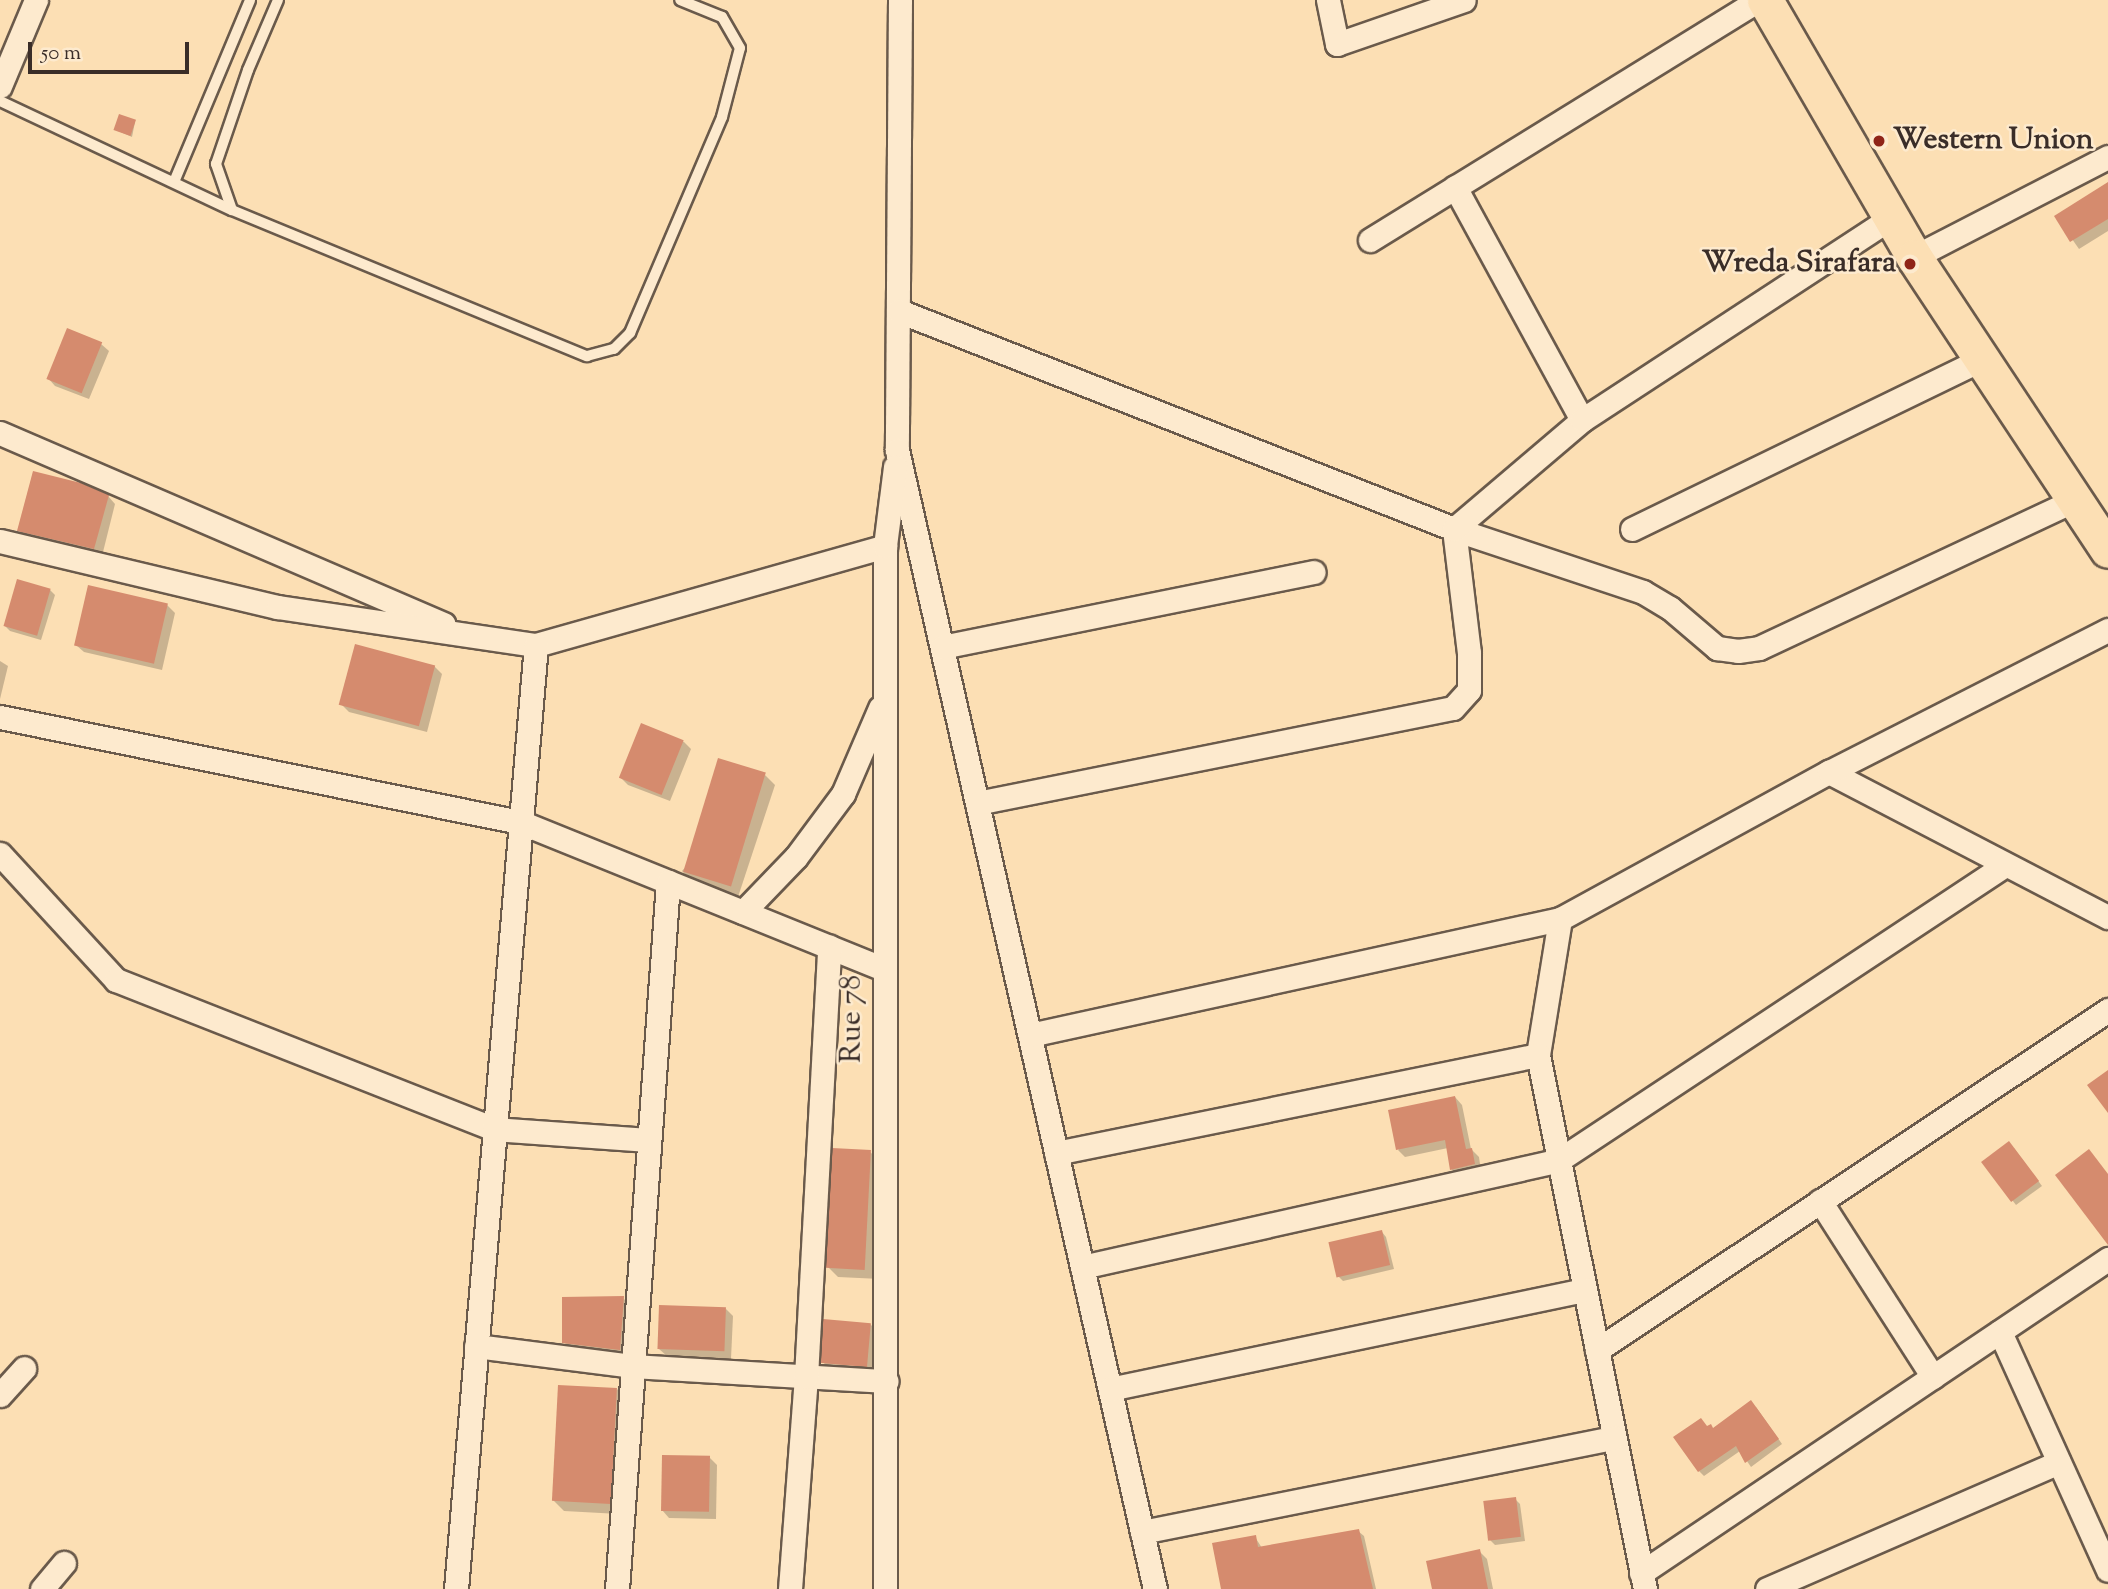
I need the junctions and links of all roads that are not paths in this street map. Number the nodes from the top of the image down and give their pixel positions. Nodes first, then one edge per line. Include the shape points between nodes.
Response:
1 (36, 0) edge
2 (250, 0) edge
3 (278, 0) edge
4 (680, 0) edge
5 (900, 0) edge
6 (1328, 0) edge
7 (1464, 0) edge
8 (1759, 0) edge
9 (1765, 0) edge
10 (0, 86) edge
11 (0, 101) edge
12 (2106, 161) edge
13 (174, 182) junction
14 (1455, 187) junction
15 (232, 209) junction
16 (1892, 218) junction
17 (1370, 240) dead end
18 (1914, 257) junction
19 (899, 311) junction
20 (1982, 359) junction
21 (1582, 420) junction
22 (0, 433) edge
23 (897, 450) junction
24 (2075, 500) junction
25 (1454, 529) junction
26 (1632, 529) dead end
27 (0, 541) edge
28 (885, 545) junction
29 (2108, 550) edge
30 (1314, 572) dead end
31 (2108, 630) edge
32 (472, 636) junction
33 (536, 645) junction
34 (942, 648) junction
35 (885, 696) junction
36 (0, 717) edge
37 (1829, 772) junction
38 (977, 803) junction
39 (520, 822) junction
40 (0, 854) edge
41 (2005, 865) junction
42 (668, 882) junction
43 (743, 912) junction
44 (2108, 917) edge
45 (1560, 919) junction
46 (829, 947) junction
47 (884, 969) junction
48 (2108, 1010) edge
49 (1030, 1035) junction
50 (1538, 1055) junction
51 (494, 1129) junction
52 (648, 1140) junction
53 (1056, 1153) junction
54 (1559, 1160) junction
55 (1820, 1202) junction
56 (2108, 1259) edge
57 (1082, 1267) junction
58 (1585, 1290) junction
59 (2000, 1332) junction
60 (476, 1346) junction
61 (1597, 1350) junction
62 (632, 1366) junction
63 (24, 1368) dead end
64 (806, 1377) junction
65 (1933, 1377) junction
66 (887, 1381) junction
67 (1110, 1389) junction
68 (0, 1395) edge
69 (1614, 1437) junction
70 (2059, 1462) junction
71 (1142, 1532) junction
72 (64, 1563) dead end
73 (2108, 1570) edge
74 (1643, 1581) edge
75 (42, 1589) edge
76 (456, 1589) edge
77 (617, 1589) edge
78 (790, 1589) edge
79 (885, 1589) edge
80 (1155, 1589) edge
81 (1767, 1589) edge

1 - 10 street
2 - 13 lane
3 - 15 lane via 216,164
4 - 15 lane via 722,17 740,48 716,130 630,333 614,349 587,356
5 - 19 street
6 - 7 street via 1337,44
8 - 14 street
9 - 16 main road
11 - 13 lane
12 - 18 street
13 - 15 lane
14 - 17 street
14 - 21 street
16 - 18 main road
16 - 21 street
18 - 20 main road
19 - 23 street
19 - 25 street
20 - 24 main road
20 - 26 street
21 - 25 street
22 - 32 street
23 - 28 street, Rue 78
23 - 34 street
24 - 25 street via 1759,648 1738,651 1717,648 1670,608 1643,592
24 - 29 main road
25 - 38 street via 1469,690 1453,708
27 - 32 street via 278,607
28 - 33 street
28 - 35 street, Rue 78
30 - 34 street
31 - 37 street
32 - 33 street
33 - 39 street
34 - 38 street
35 - 43 street via 843,794 796,857
35 - 47 street, Rue 78
36 - 39 street
37 - 41 street
37 - 45 street
38 - 49 street
39 - 42 street
39 - 51 street
40 - 51 street via 116,980
41 - 44 street
41 - 54 street
42 - 43 street
42 - 52 street
43 - 46 street
45 - 49 street
45 - 50 street
46 - 47 street
46 - 64 street
47 - 66 street, Rue 78
48 - 55 street
49 - 53 street
50 - 53 street
50 - 54 street
51 - 52 street
51 - 60 street
52 - 62 street
53 - 57 street
54 - 57 street
54 - 58 street
55 - 61 street
55 - 65 street
56 - 59 street
57 - 67 street
58 - 61 street
58 - 67 street
59 - 65 street
59 - 70 street
60 - 62 street
60 - 76 street
61 - 69 street
62 - 64 street
62 - 77 street
63 - 68 street
64 - 66 street
64 - 78 street
65 - 74 street
66 - 79 street, Rue 78
67 - 71 street
69 - 71 street
69 - 74 street
70 - 73 street
70 - 81 street
71 - 80 street
72 - 75 street

